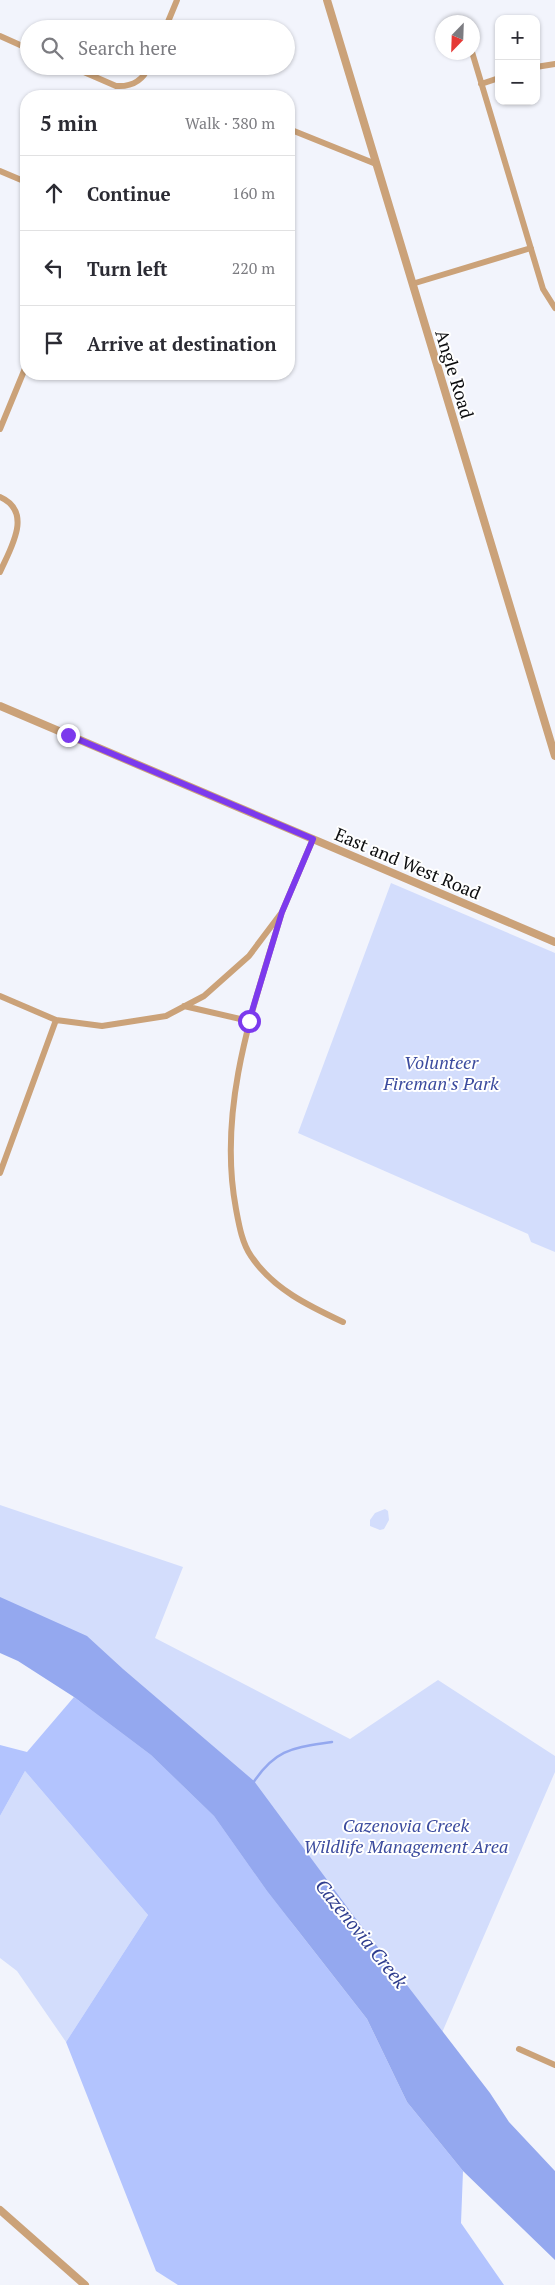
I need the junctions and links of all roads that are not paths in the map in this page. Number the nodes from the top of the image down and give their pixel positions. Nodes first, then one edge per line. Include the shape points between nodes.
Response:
1 (178, 0) edge
2 (327, 0) edge
3 (169, 20) edge
4 (0, 36) edge
5 (20, 45) edge
6 (474, 60) edge
7 (555, 64) edge
8 (540, 66) edge
9 (91, 75) edge
10 (143, 75) edge
11 (495, 79) edge
12 (481, 84) junction
13 (295, 131) edge
14 (376, 164) junction
15 (0, 171) edge
16 (20, 179) edge
17 (531, 248) junction
18 (412, 284) junction
19 (555, 308) edge
20 (20, 380) edge
21 (0, 429) edge
22 (0, 497) edge
23 (0, 572) edge
24 (0, 706) edge
25 (555, 756) edge
26 (313, 839) junction
27 (282, 912) junction
28 (555, 942) edge
29 (0, 996) edge
30 (184, 1006) junction
31 (56, 1020) junction
32 (249, 1021) junction
33 (0, 1173) edge
34 (343, 1322) dead end
35 (519, 2049) dead end
36 (555, 2065) edge
37 (0, 2210) edge
38 (85, 2285) edge

1 - 3 street
2 - 14 street, Angle Road
4 - 5 street
6 - 12 street
7 - 8 street
9 - 10 street via 116,86 124,86 138,82
11 - 12 street
12 - 17 street
13 - 14 street
14 - 18 street, Angle Road
15 - 16 street
17 - 18 street
17 - 19 street via 543,289
18 - 25 street, Angle Road
20 - 21 street
22 - 23 street via 16,510 18,526
24 - 26 street, East and West Road
26 - 27 street
26 - 28 street, East and West Road
27 - 30 street via 249,956 204,996
27 - 32 street
29 - 31 street
30 - 31 street via 166,1016 102,1026
30 - 32 street
31 - 33 street
32 - 34 street via 232,1113 230,1178 240,1229 251,1256 280,1287 314,1309
35 - 36 street
37 - 38 street

